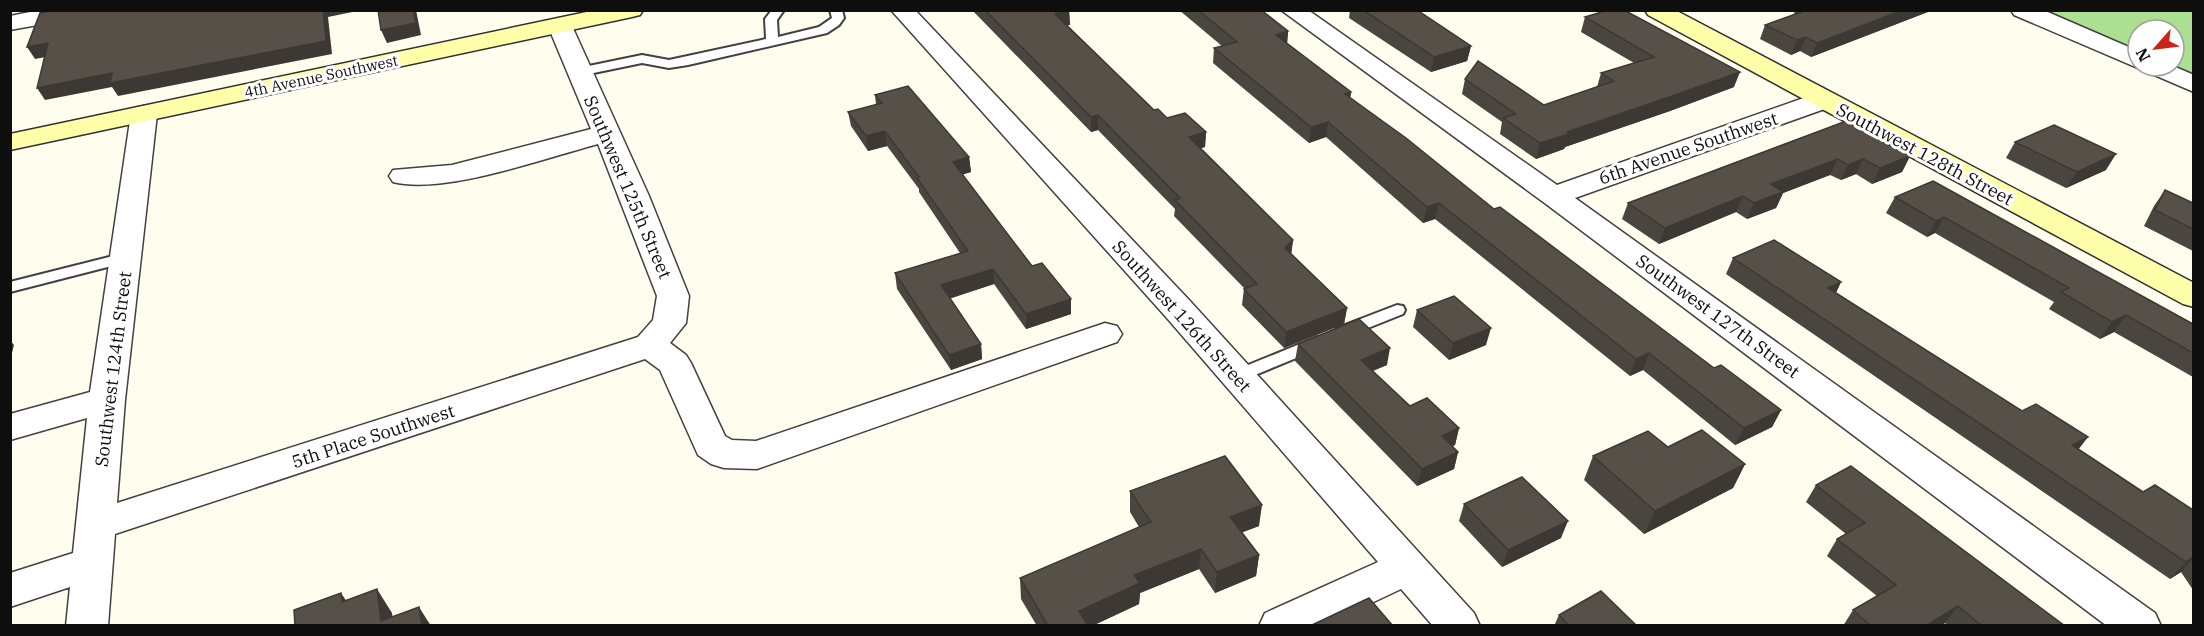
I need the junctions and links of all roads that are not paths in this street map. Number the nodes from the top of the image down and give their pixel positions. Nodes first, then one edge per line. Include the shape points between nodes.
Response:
1 (82, 10) edge
2 (632, 10) edge
3 (779, 10) edge
4 (836, 10) edge
5 (902, 10) edge
6 (1292, 10) edge
7 (1656, 10) edge
8 (2022, 10) edge
9 (10, 23) edge
10 (560, 26) junction
11 (772, 42) junction
12 (2126, 55) edge
13 (579, 72) junction
14 (2179, 78) edge
15 (2193, 84) edge
16 (1824, 100) junction
17 (144, 114) junction
18 (607, 133) junction
19 (10, 142) edge
20 (403, 176) dead end
21 (1553, 196) junction
22 (125, 258) junction
23 (10, 287) edge
24 (2193, 297) edge
25 (1397, 310) dead end
26 (1105, 334) dead end
27 (650, 345) junction
28 (1237, 376) junction
29 (107, 400) junction
30 (10, 427) edge
31 (94, 544) junction
32 (1407, 567) junction
33 (10, 590) edge
34 (87, 626) edge
35 (1280, 626) edge
36 (1459, 626) edge
37 (2140, 626) edge

1 - 9 street
2 - 10 street, 4th Avenue Southwest
3 - 11 lane via 771,19
4 - 11 lane via 836,22 823,30
5 - 28 street, Southwest 126th Street
6 - 21 street, Southwest 127th Street
7 - 16 street, Southwest 128th Street
8 - 12 street
10 - 13 street, Southwest 125th Street
10 - 17 street, 4th Avenue Southwest
11 - 13 lane via 669,64 642,59
13 - 18 street, Southwest 125th Street
14 - 15 street
16 - 21 street, 6th Avenue Southwest
16 - 24 street, Southwest 128th Street
17 - 19 street, 4th Avenue Southwest
17 - 22 street, Southwest 124th Street
18 - 20 street via 453,174
18 - 27 street, Southwest 125th Street via 673,296 669,323
21 - 37 street, Southwest 127th Street
22 - 23 lane
22 - 29 street, Southwest 124th Street
25 - 28 lane
26 - 27 street via 757,455 724,454 711,445 674,363
27 - 31 street, 5th Place Southwest
28 - 32 street, Southwest 126th Street
29 - 30 street
29 - 31 street, Southwest 124th Street
31 - 33 street, 5th Place Southwest
31 - 34 street, Southwest 124th Street
32 - 35 street
32 - 36 street, Southwest 126th Street

